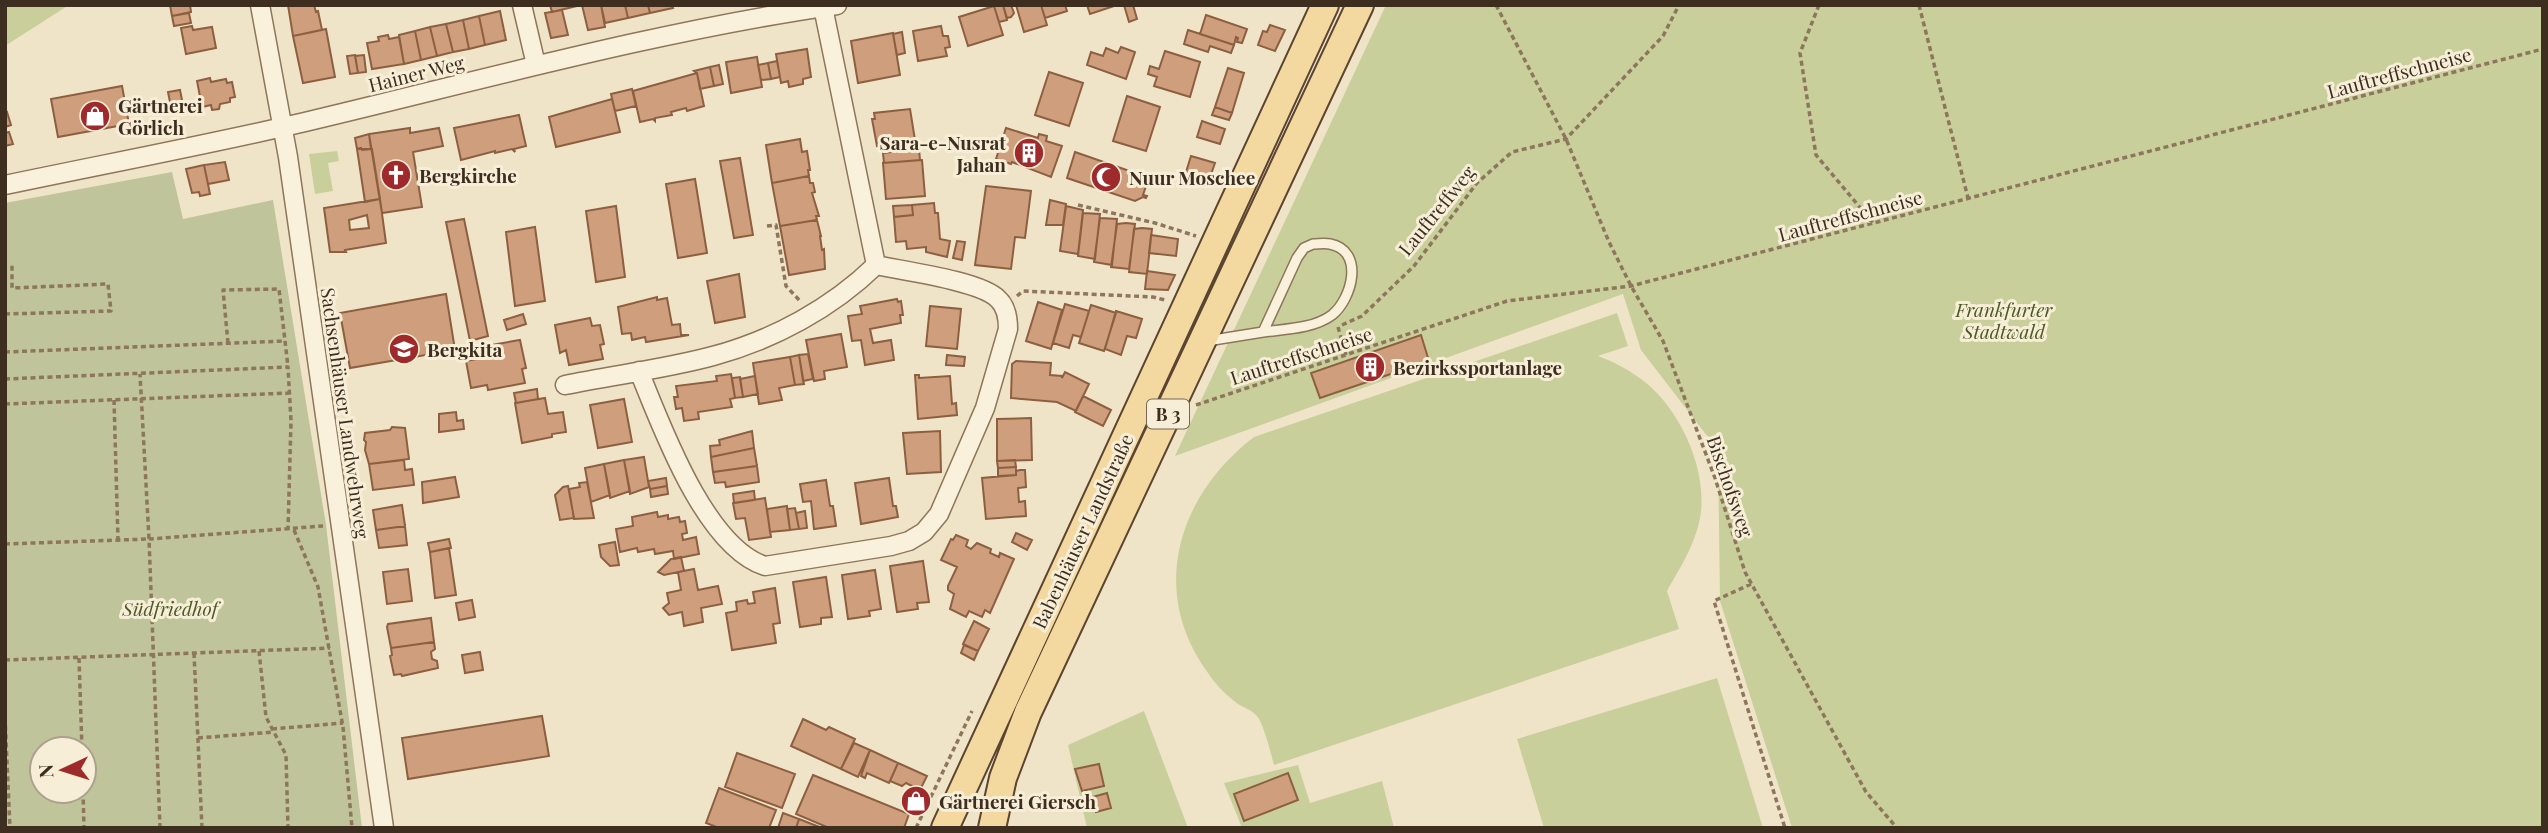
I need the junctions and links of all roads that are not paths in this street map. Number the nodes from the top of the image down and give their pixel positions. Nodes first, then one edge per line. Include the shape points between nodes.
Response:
1 (260, 5) edge
2 (522, 5) edge
3 (1325, 5) edge
4 (1360, 5) edge
5 (830, 6) edge
6 (536, 65) junction
7 (283, 127) junction
8 (5, 185) edge
9 (876, 265) junction
10 (1263, 332) junction
11 (1202, 342) junction
12 (639, 371) junction
13 (565, 384) dead end
14 (384, 828) edge
15 (945, 828) edge
16 (992, 828) edge

1 - 7 street, Sachsenhäuser Landwehrweg
2 - 6 street
3 - 15 main road, Babenhäuser Landstraße / B 3
4 - 11 main road, Babenhäuser Landstraße / B 3
5 - 6 street, Hainer Weg
5 - 9 street
6 - 7 street, Hainer Weg
7 - 8 street, Hainer Weg
7 - 14 street, Sachsenhäuser Landwehrweg
9 - 12 street via 861,280 780,331 725,352
9 - 12 street via 978,287 997,296 1004,305 1008,329 985,408 939,514 909,541 765,566 746,558 715,524 687,481
10 - 10 lane via 1304,248 1313,244 1340,248 1351,262 1353,276 1345,300 1332,315 1315,323
10 - 11 lane
11 - 16 main road, Babenhäuser Landstraße / B 3 via 1028,712 1003,778
12 - 13 street

